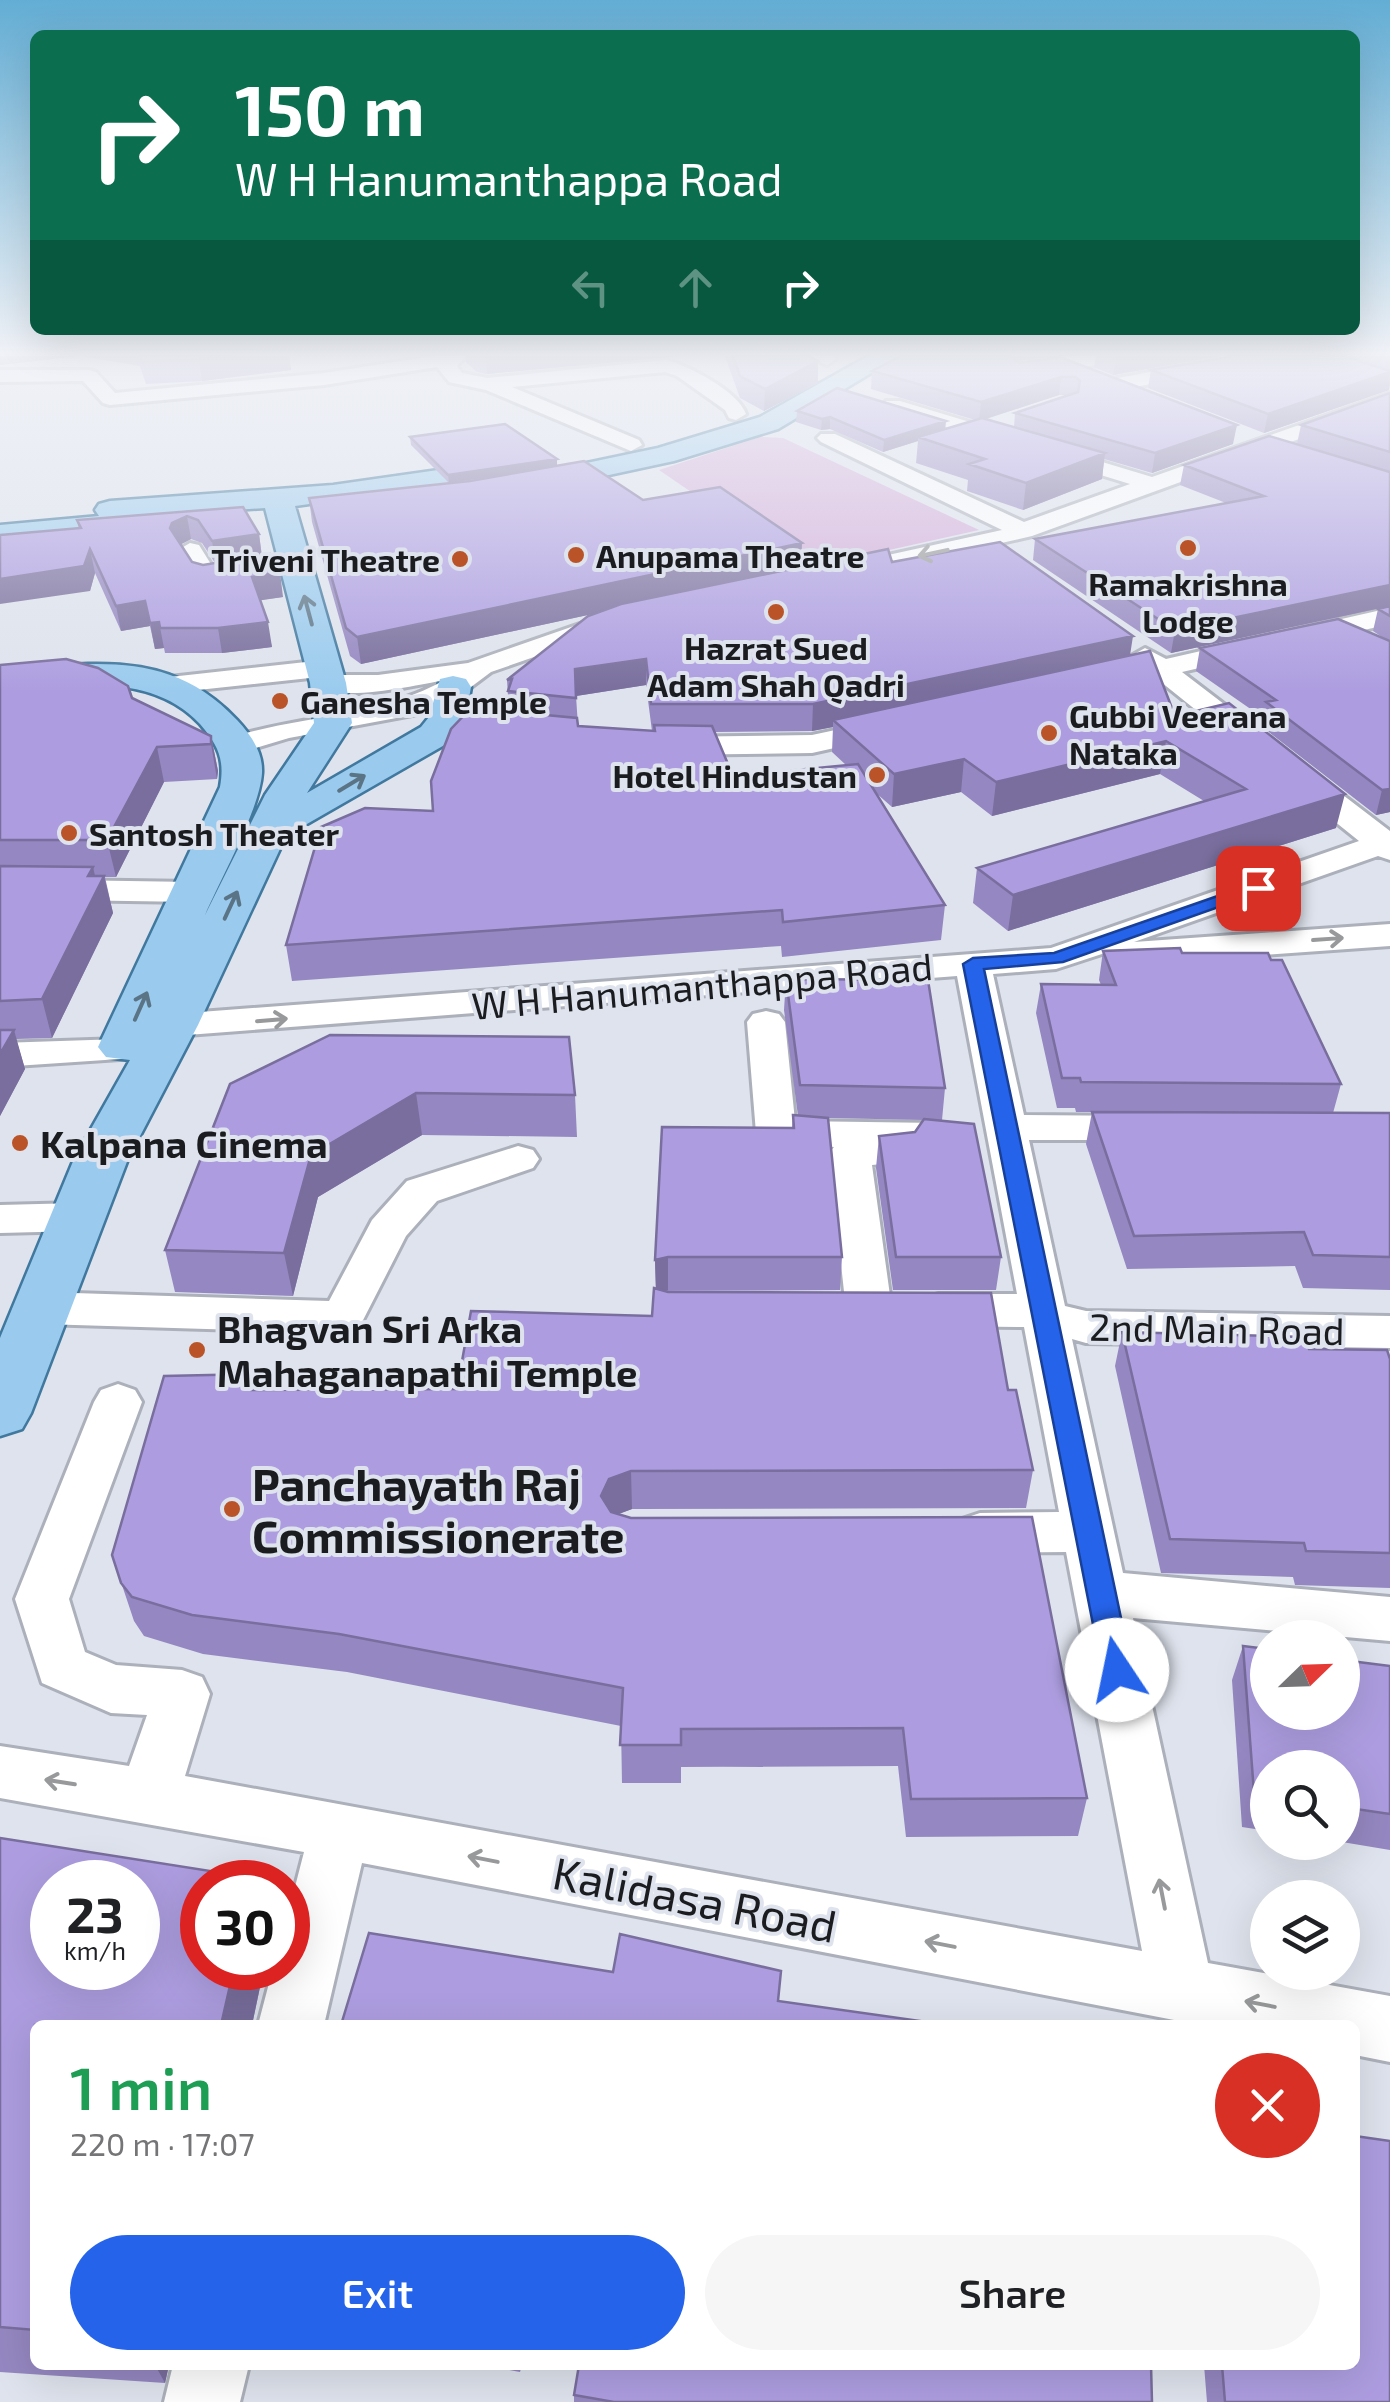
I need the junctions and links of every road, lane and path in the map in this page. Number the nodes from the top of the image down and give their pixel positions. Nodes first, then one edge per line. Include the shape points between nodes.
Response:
1 (505, 467) edge
2 (609, 467) edge
3 (887, 467) edge
4 (1096, 467) edge
5 (1196, 467) edge
6 (1152, 484) junction
7 (278, 504) junction
8 (0, 520) edge
9 (1024, 531) junction
10 (0, 534) edge
11 (986, 542) junction
12 (190, 550) edge
13 (295, 564) junction
14 (1021, 564) edge
15 (820, 576) edge
16 (644, 612) edge
17 (1390, 616) edge
18 (1336, 628) junction
19 (1120, 636) edge
20 (1376, 648) edge
21 (1162, 668) junction
22 (326, 675) junction
23 (467, 676) junction
24 (0, 681) edge
25 (170, 685) junction
26 (1084, 686) edge
27 (333, 723) junction
28 (909, 723) edge
29 (239, 744) junction
30 (640, 744) edge
31 (266, 830) junction
32 (1388, 845) edge
33 (0, 889) edge
34 (192, 892) junction
35 (1390, 935) edge
36 (1056, 958) junction
37 (973, 964) junction
38 (766, 1022) dead end
39 (174, 1025) junction
40 (122, 1050) junction
41 (0, 1055) edge
42 (1180, 1128) edge
43 (1009, 1139) junction
44 (518, 1158) dead end
45 (101, 1159) junction
46 (78, 1217) junction
47 (0, 1220) edge
48 (1045, 1320) junction
49 (1390, 1332) edge
50 (21, 1343) edge
51 (118, 1402) dead end
52 (0, 1413) edge
53 (1089, 1532) junction
54 (930, 1533) edge
55 (1102, 1593) junction
56 (1390, 1619) edge
57 (0, 1772) edge
58 (150, 1796) junction
59 (340, 1832) junction
60 (310, 1881) edge
61 (1182, 1989) junction
62 (295, 1990) edge
63 (292, 2020) edge
64 (1343, 2020) edge
65 (1360, 2023) edge
66 (1390, 2029) edge
67 (210, 2370) edge
68 (202, 2402) edge

1 - 7 main road
2 - 7 main road via 458,498
3 - 9 street
4 - 6 street
5 - 6 street
6 - 9 street
7 - 8 main road
7 - 10 main road
7 - 13 main road
9 - 11 street
11 - 14 street
11 -> 15 street
12 - 13 street via 207,578
22 -> 13 main road
16 - 23 street via 605,612
17 - 18 street
18 - 20 street
18 - 21 street
19 - 21 street
21 - 26 street
21 - 32 street
22 - 23 street via 378,683
22 - 25 street
22 - 27 main road
23 - 27 street via 413,707
31 -> 23 main road via 464,728
24 - 25 main road via 124,677
25 - 29 main road via 190,694
27 - 29 street
27 - 31 main road
28 - 30 street via 812,744
29 - 34 main road via 240,787
39 -> 31 main road
32 - 36 street, W H Hanumanthappa Road
33 - 34 street
40 -> 34 main road
36 -> 35 street
36 - 37 street, W H Hanumanthappa Road
39 -> 37 street, W H Hanumanthappa Road
37 - 43 street
38 - 43 street via 776,1133
39 - 45 main road
40 - 41 street
40 - 45 main road via 88,1138
42 - 43 street
43 - 48 street
43 - 48 street, 2nd Main Road via 850,1153 851,1310 1015,1310
44 - 50 street via 422,1191 388,1230 343,1317
45 - 46 main road
46 - 47 street
46 - 50 main road
48 - 49 street, 2nd Main Road via 1086,1327
48 - 53 street
50 - 52 main road
51 - 58 street via 42,1599 62,1667 111,1689 182,1694
53 - 54 street
53 - 55 street
55 - 56 street
61 -> 55 street
58 -> 57 street, Kalidasa Road
58 - 59 street, Kalidasa Road
59 - 60 street
61 -> 59 street, Kalidasa Road
64 -> 61 street, Kalidasa Road
62 - 63 street
66 -> 65 street, Kalidasa Road
67 - 68 street

